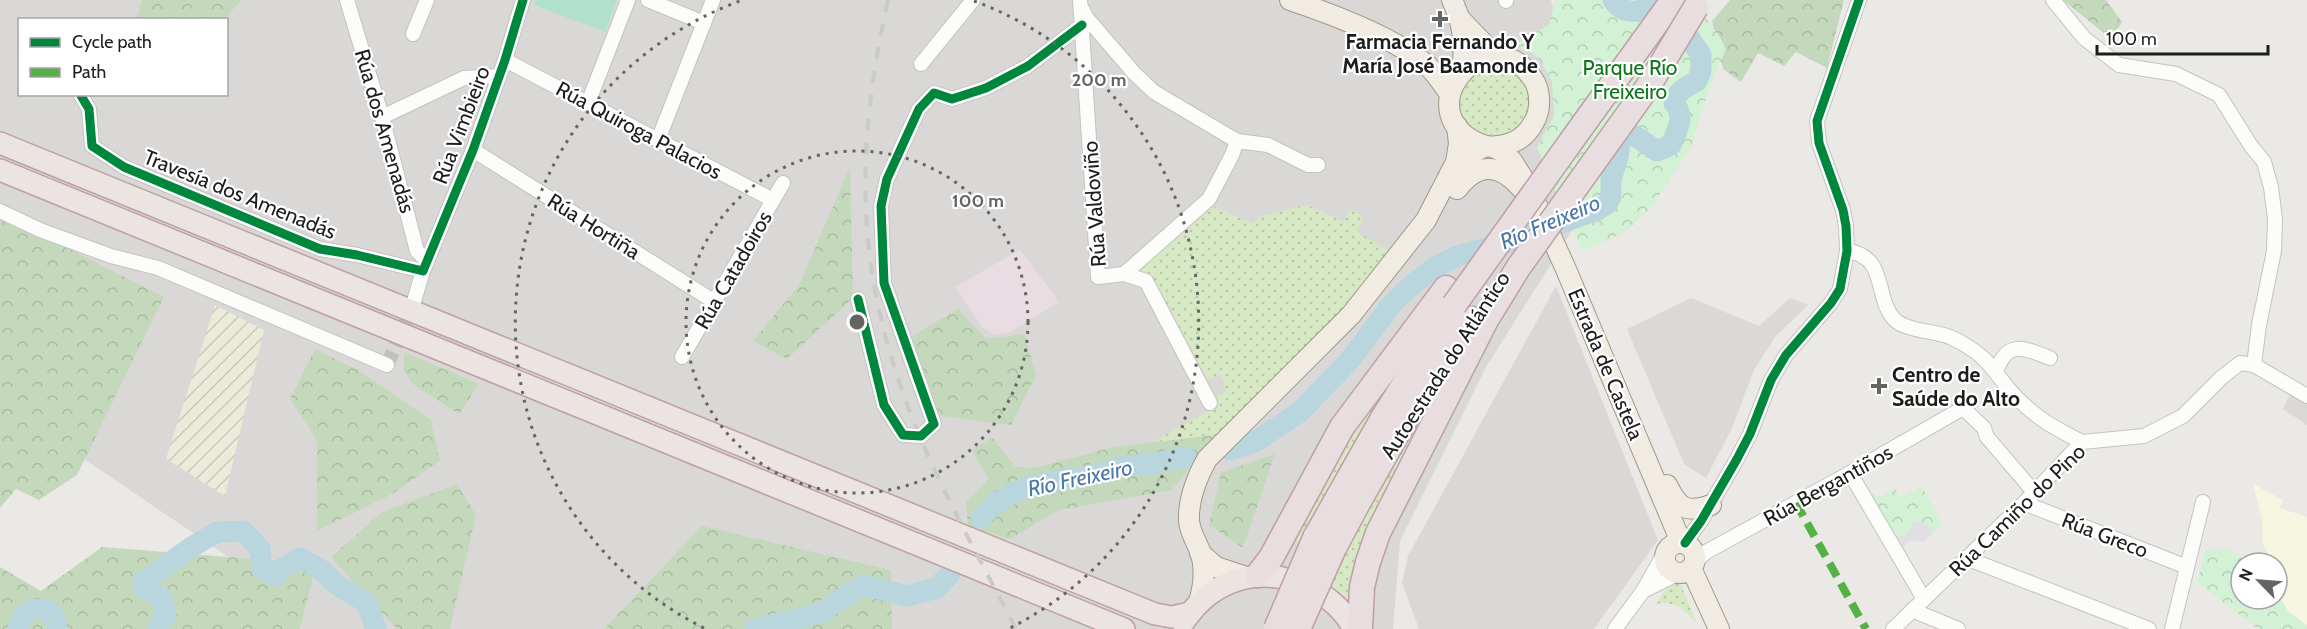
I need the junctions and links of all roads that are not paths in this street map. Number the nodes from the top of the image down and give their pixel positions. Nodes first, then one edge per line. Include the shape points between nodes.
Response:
1 (347, 0) edge
2 (427, 0) edge
3 (524, 0) edge
4 (628, 0) edge
5 (648, 0) edge
6 (713, 0) edge
7 (973, 0) edge
8 (1290, 0) edge
9 (1452, 0) edge
10 (1673, 0) edge
11 (1859, 0) edge
12 (2054, 0) edge
13 (1080, 3) edge
14 (1699, 4) edge
15 (704, 23) junction
16 (1082, 25) junction
17 (1462, 28) junction
18 (413, 34) dead end
19 (1502, 58) junction
20 (505, 60) junction
21 (921, 64) dead end
22 (1427, 66) junction
23 (1461, 66) junction
24 (499, 76) junction
25 (1450, 94) junction
26 (81, 96) edge
27 (588, 103) junction
28 (382, 117) junction
29 (1457, 126) junction
30 (1527, 133) junction
31 (658, 140) junction
32 (1237, 141) junction
33 (0, 143) edge
34 (1490, 146) junction
35 (473, 150) junction
36 (1318, 165) dead end
37 (0, 172) edge
38 (783, 183) dead end
39 (1442, 193) junction
40 (1531, 194) junction
41 (773, 200) junction
42 (0, 211) edge
43 (1426, 220) junction
44 (1847, 251) junction
45 (424, 266) junction
46 (1124, 274) junction
47 (1450, 296) junction
48 (858, 299) dead end
49 (414, 301) tunnel mouth
50 (715, 303) junction
51 (1482, 316) junction
52 (682, 357) dead end
53 (2050, 358) dead end
54 (387, 364) dead end
55 (2254, 365) junction
56 (1996, 372) junction
57 (2307, 396) edge
58 (1210, 403) dead end
59 (2082, 442) junction
60 (1649, 464) junction
61 (1850, 474) junction
62 (2034, 492) junction
63 (2203, 502) dead end
64 (2024, 503) junction
65 (1706, 513) junction
66 (1325, 543) junction
67 (1200, 553) junction
68 (1684, 556) junction
69 (1966, 558) junction
70 (2187, 567) junction
71 (1252, 576) junction
72 (1643, 591) junction
73 (1924, 599) junction
74 (1912, 610) junction
75 (1189, 615) edge
76 (1124, 629) edge
77 (1276, 629) edge
78 (1298, 629) edge
79 (1354, 629) edge
80 (1360, 629) edge
81 (1615, 629) edge
82 (1719, 629) edge
83 (1893, 629) edge
84 (1958, 629) edge
85 (2149, 629) edge
86 (2172, 629) edge

1 - 28 street, Rúa dos Amenadás
2 - 18 street
3 - 20 street, Rúa Vimbieiro
4 - 27 street
5 - 15 street
6 - 15 street
7 - 21 street
8 - 22 main road via 1393,43
9 - 17 main road
10 - 47 highway, bridge via 1572,140 1521,197
11 - 44 street via 1819,113 1817,130 1843,210
12 - 55 street via 2084,38 2119,65 2176,74 2219,95 2264,162 2275,219 2274,252
13 - 16 street, Rúa Valdoviño
13 - 32 street via 1093,25 1154,92
14 - 51 highway, Autoestrada do Atlántico, bridge
15 - 31 street
16 - 46 street, Rúa Valdoviño via 1098,277
16 - 48 street via 1028,66 986,88 952,99 934,93 919,108 887,179 881,206 884,284 934,424 921,436 903,435 884,405
17 - 19 main road
17 - 23 main road via 1465,56
19 - 23 main road via 1491,57
19 - 30 main road via 1521,66 1539,94 1535,121
20 - 24 street, Rúa Vimbieiro
20 - 27 street, Rúa Quiroga Palacios
22 - 23 main road
22 - 25 main road
23 - 25 main road
24 - 28 street via 464,78
24 - 35 street, Rúa Vimbieiro
25 - 29 main road
26 - 45 street, Travesía dos Amenadás via 89,109 92,146 124,167 320,249
27 - 31 street, Rúa Quiroga Palacios
28 - 45 street, Rúa dos Amenadás
29 - 34 main road via 1465,135
29 - 39 main road via 1456,162
30 - 34 main road via 1506,145
30 - 40 main road via 1523,161
31 - 41 street, Rúa Quiroga Palacios
32 - 36 street via 1268,145 1308,165
32 - 46 street, Rúa Valdoviño via 1209,200
33 - 75 highway via 1155,614
34 - 39 main road via 1472,154
34 - 40 main road via 1512,161
35 - 45 street, Rúa Vimbieiro
35 - 50 street, Rúa Hortiña
37 - 76 highway
38 - 41 street, Rúa Catadoiros
39 - 43 main road
40 - 43 main road via 1506,173 1480,170 1465,179 1444,207
40 - 60 main road, Estrada de Castela
41 - 50 street, Rúa Catadoiros
42 - 54 street via 111,256 158,268
43 - 67 main road via 1351,315 1207,459 1197,477 1189,520
44 - 56 street via 1867,260 1879,276 1884,302 1894,319 1951,338 1986,359
44 - 65 street via 1840,289 1775,372 1750,434
45 - 49 street, Rúa Vimbieiro
46 - 58 street via 1146,281
47 - 66 highway, Autoestrada do Atlántico via 1383,418
47 - 71 highway via 1342,427 1271,558
50 - 52 street, Rúa Catadoiros
51 - 66 highway, Autoestrada do Atlántico via 1410,411 1358,502
51 - 80 highway via 1378,533 1362,587
53 - 56 street via 2024,348 2010,350 2001,358
55 - 57 street
55 - 59 street, Rúa Camiño do Pino via 2240,363 2183,416 2144,436
56 - 59 street via 2046,424
59 - 62 street, Rúa Camiño do Pino
60 - 65 main road via 1660,470 1678,504
60 - 68 main road, Estrada de Castela
61 - 62 street, Rúa Bergantiños via 1963,408 1984,428 1987,437
61 - 68 street, Rúa Bergantiños via 1706,552
61 - 73 street
62 - 64 street, Rúa Camiño do Pino
63 - 70 street
64 - 69 street, Rúa Camiño do Pino
64 - 70 street, Rúa Greco
65 - 68 street
66 - 77 highway, Autoestrada do Atlántico, bridge
66 - 78 highway, Autoestrada do Atlántico, bridge
67 - 71 main road via 1216,567
67 - 75 main road via 1204,585
68 - 72 street
68 - 72 street, Rúa Bergantiños
68 - 82 main road, Estrada de Castela
69 - 73 street, Rúa Camiño do Pino
69 - 85 street
70 - 86 street
71 - 75 highway via 1226,584
71 - 79 highway via 1306,585 1339,607
72 - 81 street
73 - 74 street, Rúa Camiño do Pino
74 - 83 street, Rúa Camiño do Pino
74 - 84 street

